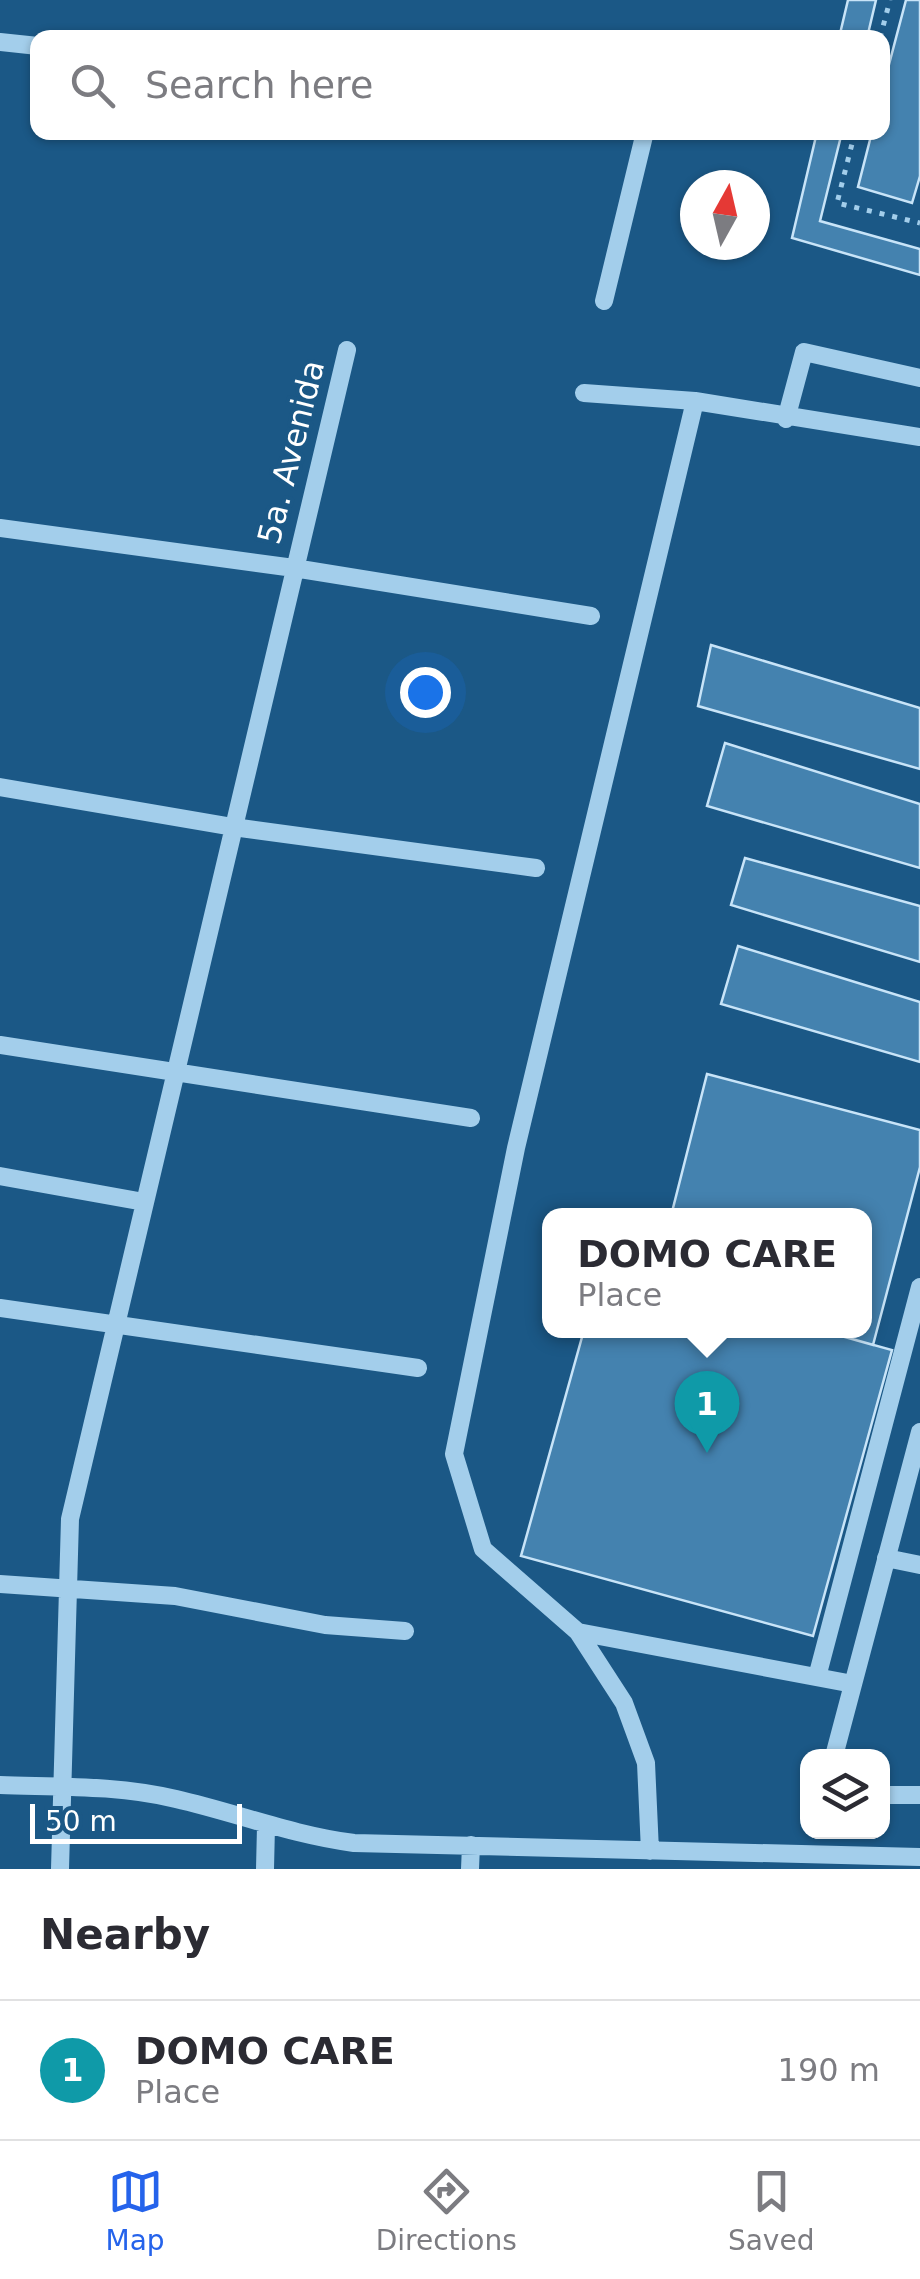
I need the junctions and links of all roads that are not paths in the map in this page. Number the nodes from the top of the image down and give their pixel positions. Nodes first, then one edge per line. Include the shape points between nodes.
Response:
1 (0, 42) edge
2 (30, 45) edge
3 (643, 140) edge
4 (604, 301) dead end
5 (346, 350) dead end
6 (920, 378) edge
7 (584, 393) dead end
8 (694, 401) junction
9 (786, 419) junction
10 (920, 437) edge
11 (0, 528) edge
12 (294, 568) junction
13 (592, 616) dead end
14 (0, 787) edge
15 (233, 826) junction
16 (536, 868) dead end
17 (0, 1045) edge
18 (175, 1074) junction
19 (471, 1118) dead end
20 (0, 1176) edge
21 (144, 1202) junction
22 (920, 1287) edge
23 (0, 1308) edge
24 (117, 1326) junction
25 (418, 1368) dead end
26 (920, 1432) edge
27 (886, 1558) junction
28 (920, 1566) edge
29 (0, 1584) edge
30 (70, 1586) junction
31 (405, 1631) dead end
32 (578, 1632) junction
33 (817, 1677) junction
34 (852, 1684) junction
35 (836, 1749) edge
36 (0, 1785) edge
37 (63, 1787) junction
38 (890, 1795) edge
39 (920, 1795) edge
40 (266, 1826) junction
41 (472, 1844) junction
42 (650, 1851) junction
43 (920, 1857) edge
44 (684, 1860) edge
45 (886, 1863) edge
46 (60, 1869) edge
47 (265, 1869) edge
48 (470, 1869) edge

1 - 2 street
3 - 4 street
5 - 12 street, 5a. Avenida
6 - 9 street via 804,352
7 - 8 street
8 - 9 street
8 - 32 street via 516,1148 454,1454 483,1549
9 - 10 street
11 - 12 street
12 - 13 street
12 - 15 street, 5a. Avenida
14 - 15 street
15 - 16 street
15 - 18 street, 5a. Avenida
17 - 18 street
18 - 19 street
18 - 21 street, 5a. Avenida
20 - 21 street
21 - 24 street, 5a. Avenida
22 - 33 street
23 - 24 street
24 - 25 street
24 - 30 street, 5a. Avenida via 70,1519
26 - 27 street
27 - 28 street
27 - 34 street
29 - 30 street
30 - 31 street
30 - 37 street, 5a. Avenida
32 - 33 street
32 - 42 street via 624,1703 646,1763
33 - 34 street
34 - 35 street
36 - 37 street
37 - 40 street via 174,1798
37 - 46 street, 5a. Avenida
38 - 39 street
40 - 41 street via 354,1843
40 - 47 street
41 - 42 street
41 - 48 street
42 - 44 street
43 - 45 street
44 - 45 street

